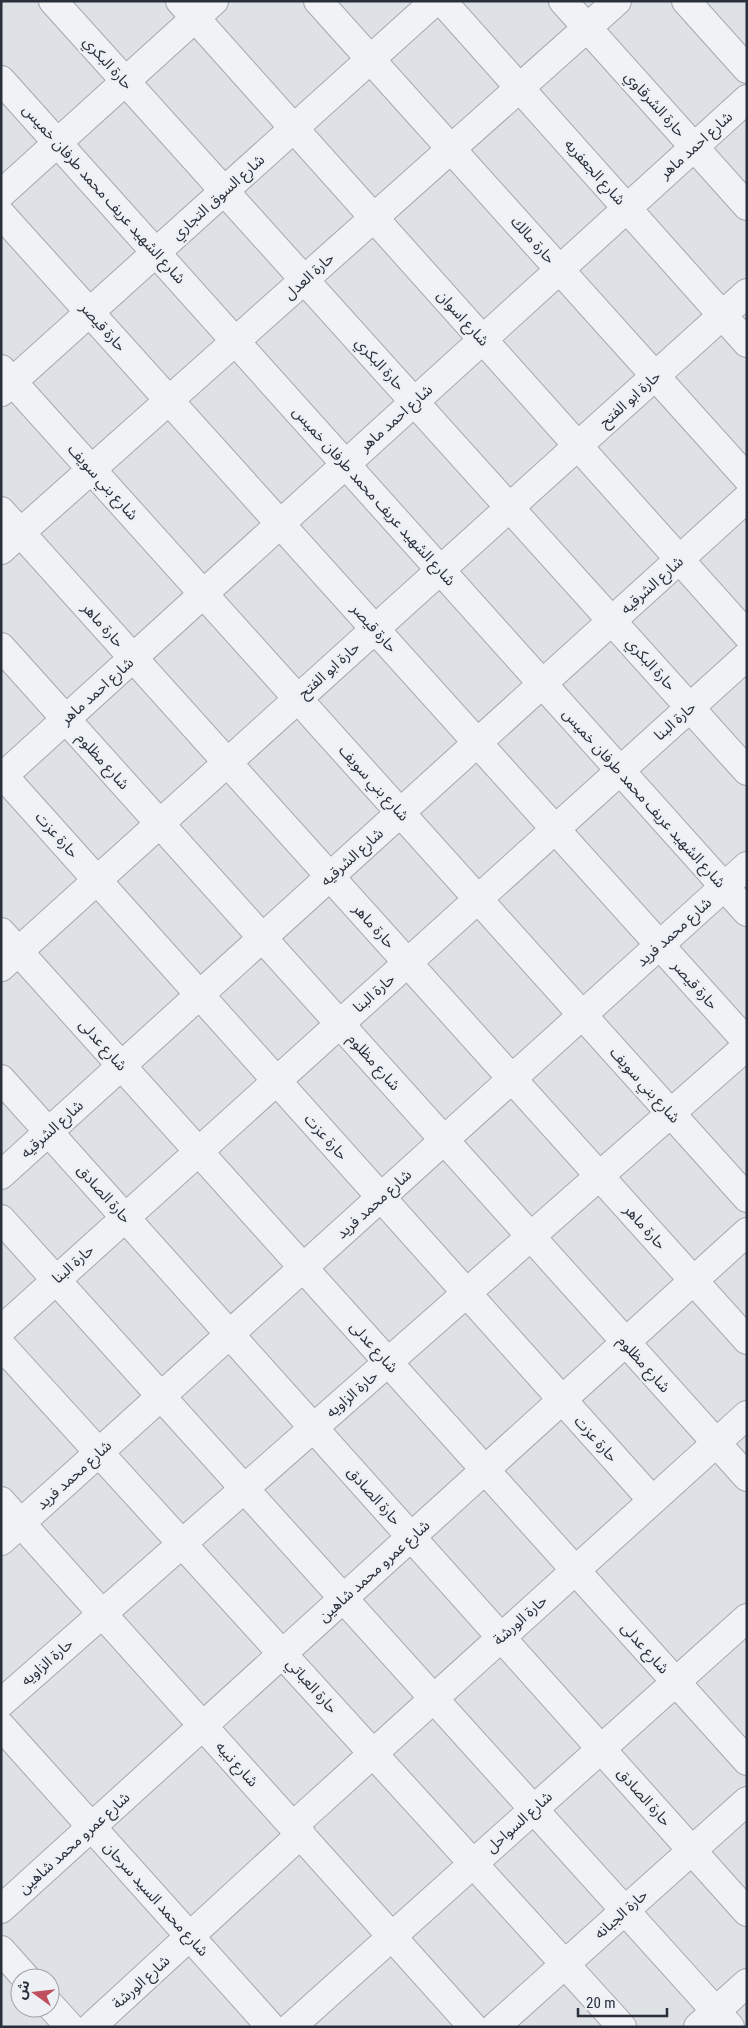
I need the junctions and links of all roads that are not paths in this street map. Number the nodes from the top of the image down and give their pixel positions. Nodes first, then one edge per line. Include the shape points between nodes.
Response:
1 (53, 1) edge
2 (318, 1) edge
3 (435, 1) edge
4 (442, 1) edge
5 (563, 1) edge
6 (617, 1) edge
7 (686, 1) edge
8 (196, 7) edge
9 (587, 28) junction
10 (370, 59) junction
11 (747, 69) edge
12 (1, 80) edge
13 (125, 82) junction
14 (520, 88) junction
15 (747, 99) edge
16 (294, 129) junction
17 (58, 143) junction
18 (694, 147) junction
19 (451, 149) junction
20 (224, 192) junction
21 (1, 194) edge
22 (747, 206) edge
23 (626, 208) junction
24 (1, 214) edge
25 (374, 218) junction
26 (156, 253) junction
27 (559, 269) junction
28 (304, 280) junction
29 (747, 293) edge
30 (90, 313) junction
31 (722, 316) junction
32 (482, 340) junction
33 (236, 342) junction
34 (747, 344) edge
35 (655, 376) junction
36 (5, 381) edge
37 (169, 401) junction
38 (414, 402) junction
39 (578, 446) junction
40 (346, 464) junction
41 (92, 470) junction
42 (747, 478) edge
43 (747, 498) edge
44 (510, 508) junction
45 (1, 511) edge
46 (280, 524) junction
47 (11, 542) edge
48 (680, 560) junction
49 (440, 570) junction
50 (203, 593) junction
51 (612, 621) junction
52 (375, 629) junction
53 (747, 635) edge
54 (1, 647) edge
55 (747, 656) edge
56 (133, 658) junction
57 (542, 684) junction
58 (298, 699) junction
59 (690, 708) junction
60 (66, 719) junction
61 (477, 742) junction
62 (227, 763) junction
63 (620, 770) junction
64 (747, 771) edge
65 (2, 775) edge
66 (400, 812) junction
67 (160, 824) junction
68 (556, 829) junction
69 (747, 866) edge
70 (330, 877) junction
71 (98, 880) junction
72 (724, 886) junction
73 (478, 899) junction
74 (747, 912) edge
75 (262, 938) junction
76 (659, 945) junction
77 (7, 950) edge
78 (408, 963) junction
79 (200, 995) junction
80 (582, 1015) junction
81 (340, 1024) junction
82 (747, 1042) edge
83 (747, 1046) edge
84 (122, 1066) junction
85 (1, 1079) edge
86 (512, 1079) junction
87 (276, 1081) junction
88 (671, 1114) junction
89 (48, 1132) junction
90 (444, 1140) junction
91 (198, 1152) junction
92 (1, 1175) edge
93 (599, 1176) junction
94 (381, 1198) junction
95 (747, 1198) edge
96 (125, 1218) junction
97 (1, 1219) edge
98 (747, 1232) edge
99 (531, 1236) junction
100 (303, 1268) junction
101 (56, 1280) junction
102 (693, 1281) junction
103 (466, 1293) junction
104 (1, 1330) edge
105 (230, 1334) junction
106 (747, 1340) edge
107 (625, 1342) junction
108 (1, 1345) edge
109 (388, 1362) junction
110 (161, 1396) junction
111 (562, 1400) junction
112 (747, 1414) edge
113 (314, 1428) junction
114 (716, 1443) junction
115 (99, 1453) junction
116 (485, 1470) junction
117 (747, 1477) edge
118 (244, 1488) junction
119 (652, 1500) junction
120 (1, 1501) edge
121 (21, 1523) junction
122 (411, 1537) junction
123 (1, 1541) edge
124 (182, 1544) junction
125 (575, 1570) junction
126 (344, 1599) junction
127 (102, 1614) junction
128 (747, 1618) edge
129 (501, 1637) junction
130 (282, 1654) junction
131 (676, 1682) junction
132 (434, 1698) junction
133 (1, 1703) edge
134 (1, 1726) edge
135 (203, 1726) junction
136 (601, 1749) junction
137 (373, 1753) junction
138 (747, 1761) edge
139 (747, 1801) edge
140 (533, 1809) junction
141 (92, 1827) junction
142 (297, 1830) junction
143 (692, 1850) junction
144 (473, 1864) junction
145 (1, 1910) edge
146 (625, 1910) junction
147 (747, 1912) edge
148 (190, 1936) junction
149 (392, 1936) junction
150 (1, 1950) edge
151 (565, 1964) junction
152 (17, 1968) edge
153 (747, 1983) edge
154 (60, 2016) edge
155 (714, 2022) edge
156 (70, 2027) edge
157 (91, 2027) edge
158 (271, 2027) edge
159 (291, 2027) edge
160 (473, 2027) edge
161 (495, 2027) edge
162 (622, 2027) edge

1 - 13 street, حارة البكري
2 - 10 street, حارة مالك
3 - 10 street, شارع السوق التجاري
4 - 14 street, شارع الجعفريه
5 - 9 street, حارة الشرقاوي
6 - 9 street, حارة العدل
7 - 11 street
8 - 13 street
8 - 16 street, شارع اسوان
9 - 14 street, حارة العدل
9 - 18 street, حارة الشرقاوي
10 - 16 street, شارع السوق التجاري
10 - 19 street, حارة مالك
12 - 17 street, شارع الشهيد عريف محمد طرفان خميس
13 - 17 street
13 - 20 street, حارة البكري
14 - 19 street, حارة العدل
14 - 23 street, شارع الجعفريه
15 - 18 street, شارع احمد ماهر
16 - 20 street, شارع السوق التجاري
16 - 25 street, شارع اسوان
17 - 21 street
17 - 26 street, شارع الشهيد عريف محمد طرفان خميس
18 - 22 street, حارة الشرقاوي
18 - 23 street, شارع احمد ماهر
19 - 25 street, حارة العدل
19 - 27 street, حارة مالك
20 - 26 street, شارع السوق التجاري
20 - 28 street, حارة البكري
23 - 27 street, شارع احمد ماهر
23 - 31 street, شارع الجعفريه
24 - 30 street, حارة قيصر
25 - 28 street, حارة العدل
25 - 32 street, شارع اسوان
26 - 30 street, شارع السوق التجاري
26 - 33 street, شارع الشهيد عريف محمد طرفان خميس
27 - 32 street, شارع احمد ماهر
27 - 35 street, حارة مالك
28 - 33 street, حارة العدل
28 - 38 street, حارة البكري
29 - 31 street, حارة ابو الفتح
30 - 36 street, شارع السوق التجاري
30 - 37 street, حارة قيصر
31 - 34 street, شارع الجعفريه
31 - 35 street, حارة ابو الفتح
32 - 38 street, شارع احمد ماهر
32 - 39 street, شارع اسوان
33 - 37 street, حارة العدل
33 - 40 street, شارع الشهيد عريف محمد طرفان خميس
35 - 39 street, حارة ابو الفتح
35 - 42 street, حارة مالك
36 - 41 street, شارع بني سويف
37 - 41 street, حارة العدل
37 - 46 street, حارة قيصر
38 - 40 street, شارع احمد ماهر
38 - 44 street, حارة البكري
39 - 44 street, حارة ابو الفتح
39 - 48 street, شارع اسوان
40 - 46 street, شارع احمد ماهر
40 - 49 street, شارع الشهيد عريف محمد طرفان خميس
41 - 47 street, حارة العدل
41 - 50 street, شارع بني سويف
43 - 48 street, شارع الشرقيه
44 - 49 street, حارة ابو الفتح
44 - 51 street, حارة البكري
45 - 47 street, حارة ماهر
46 - 50 street, شارع احمد ماهر
46 - 52 street, حارة قيصر
47 - 56 street, حارة ماهر
48 - 51 street, شارع الشرقيه
48 - 53 street, شارع اسوان
49 - 52 street, حارة ابو الفتح
49 - 57 street, شارع الشهيد عريف محمد طرفان خميس
50 - 56 street, شارع احمد ماهر
50 - 58 street, شارع بني سويف
51 - 57 street, شارع الشرقيه
51 - 59 street, حارة البكري
52 - 58 street, حارة ابو الفتح
52 - 61 street, حارة قيصر
54 - 60 street, شارع مظلوم
55 - 59 street, حارة البنا
56 - 60 street, شارع احمد ماهر
56 - 62 street, حارة ماهر
57 - 61 street, شارع الشرقيه
57 - 63 street, شارع الشهيد عريف محمد طرفان خميس
58 - 62 street, حارة ابو الفتح
58 - 66 street, شارع بني سويف
59 - 63 street, حارة البنا
59 - 64 street, حارة البكري
60 - 65 street, شارع احمد ماهر
60 - 67 street, شارع مظلوم
61 - 66 street, شارع الشرقيه
61 - 68 street, حارة قيصر
62 - 67 street, حارة ابو الفتح
62 - 70 street, حارة ماهر
63 - 68 street, حارة البنا
63 - 72 street, شارع الشهيد عريف محمد طرفان خميس
65 - 71 street, حارة عزت
66 - 70 street, شارع الشرقيه
66 - 73 street, شارع بني سويف
67 - 71 street, حارة ابو الفتح
67 - 75 street, شارع مظلوم
68 - 73 street, حارة البنا
68 - 76 street, حارة قيصر
69 - 72 street, شارع محمد فريد
70 - 75 street, شارع الشرقيه
70 - 78 street, حارة ماهر
71 - 77 street, حارة ابو الفتح
71 - 79 street, حارة عزت
72 - 74 street, شارع الشهيد عريف محمد طرفان خميس
72 - 76 street, شارع محمد فريد
73 - 78 street, حارة البنا
73 - 80 street, شارع بني سويف
75 - 79 street, شارع الشرقيه
75 - 81 street, شارع مظلوم
76 - 80 street, شارع محمد فريد
76 - 82 street, حارة قيصر
77 - 84 street, شارع عدلى
78 - 81 street, حارة البنا
78 - 86 street, حارة ماهر
79 - 84 street, شارع الشرقيه
79 - 87 street, حارة عزت
80 - 86 street, شارع محمد فريد
80 - 88 street, شارع بني سويف
81 - 87 street, حارة البنا
81 - 90 street, شارع مظلوم
83 - 88 street, حارة الزاويه
84 - 89 street, شارع الشرقيه
84 - 91 street, شارع عدلى
85 - 89 street, حارة الصادق
86 - 90 street, شارع محمد فريد
86 - 93 street, حارة ماهر
87 - 91 street, حارة البنا
87 - 94 street, حارة عزت
88 - 93 street, حارة الزاويه
88 - 95 street, شارع بني سويف
89 - 92 street, شارع الشرقيه
89 - 96 street, حارة الصادق
90 - 94 street, شارع محمد فريد
90 - 99 street, شارع مظلوم
91 - 96 street, حارة البنا
91 - 100 street, شارع عدلى
93 - 99 street, حارة الزاويه
93 - 102 street, حارة ماهر
94 - 100 street, شارع محمد فريد
94 - 103 street, حارة عزت
96 - 101 street, حارة البنا
96 - 105 street, حارة الصادق
97 - 101 street
98 - 102 street, شارع عمرو محمد شاهين
99 - 103 street, حارة الزاويه
99 - 107 street, شارع مظلوم
100 - 105 street, شارع محمد فريد
100 - 109 street, شارع عدلى
101 - 104 street, حارة البنا
101 - 110 street
102 - 106 street, حارة ماهر
102 - 107 street, شارع عمرو محمد شاهين
103 - 109 street, حارة الزاويه
103 - 111 street, حارة عزت
105 - 110 street, شارع محمد فريد
105 - 113 street, حارة الصادق
107 - 111 street, شارع عمرو محمد شاهين
107 - 114 street, شارع مظلوم
108 - 115 street, حارة العباتي
109 - 113 street, حارة الزاويه
109 - 116 street, شارع عدلى
110 - 115 street, شارع محمد فريد
110 - 118 street
111 - 116 street, شارع عمرو محمد شاهين
111 - 119 street, حارة عزت
112 - 114 street, حارة الورشة
113 - 118 street, حارة الزاويه
113 - 122 street, حارة الصادق
114 - 117 street, شارع مظلوم
114 - 119 street, حارة الورشة
115 - 121 street, شارع محمد فريد
115 - 124 street, حارة العباتي
116 - 122 street, شارع عمرو محمد شاهين
116 - 125 street, شارع عدلى
118 - 124 street, حارة الزاويه
118 - 126 street
119 - 125 street, حارة الورشة
120 - 121 street, شارع نبيه
121 - 123 street, شارع محمد فريد
121 - 127 street, شارع نبيه
122 - 126 street, شارع عمرو محمد شاهين
122 - 129 street, حارة الصادق
124 - 127 street, حارة الزاويه
124 - 130 street, حارة العباتي
125 - 129 street, حارة الورشة
125 - 131 street, شارع عدلى
126 - 130 street, شارع عمرو محمد شاهين
126 - 132 street
127 - 133 street, حارة الزاويه
127 - 135 street, شارع نبيه
128 - 131 street, شارع السواحل
129 - 132 street, حارة الورشة
129 - 136 street, حارة الصادق
130 - 135 street, شارع عمرو محمد شاهين
130 - 137 street, حارة العباتي
131 - 136 street, شارع السواحل
131 - 138 street, شارع عدلى
132 - 137 street, حارة الورشة
132 - 140 street
134 - 141 street, شارع محمد السيد سرحان
135 - 141 street, شارع عمرو محمد شاهين
135 - 142 street, شارع نبيه
136 - 140 street, شارع السواحل
136 - 143 street, حارة الصادق
137 - 142 street, حارة الورشة
137 - 144 street, حارة العباتي
139 - 143 street, حارة الجبانه
140 - 144 street, شارع السواحل
140 - 146 street
141 - 145 street, شارع عمرو محمد شاهين
141 - 148 street, شارع محمد السيد سرحان
142 - 148 street, حارة الورشة
142 - 149 street, شارع نبيه
143 - 146 street, حارة الجبانه
143 - 147 street, حارة الصادق
144 - 149 street, شارع السواحل
144 - 151 street, حارة العباتي
146 - 151 street, حارة الجبانه
146 - 155 street
148 - 157 street, شارع الورشة
148 - 158 street, شارع محمد السيد سرحان
149 - 159 street, شارع السواحل
149 - 160 street, شارع نبيه
150 - 152 street
151 - 161 street, حارة الجبانه
151 - 162 street, حارة العباتي
153 - 155 street
154 - 156 street

